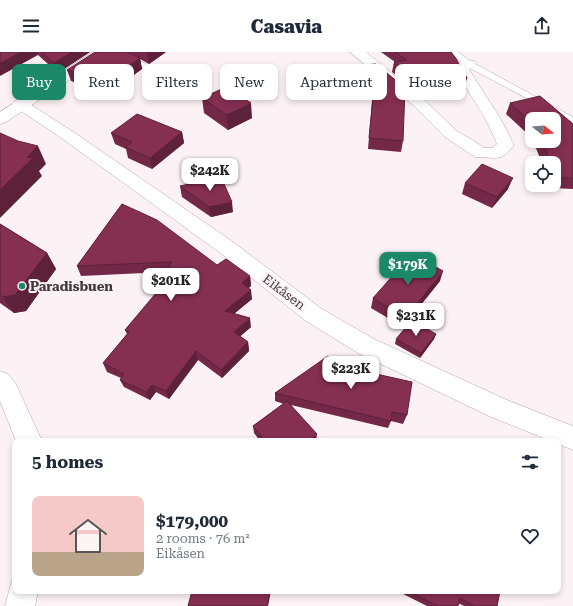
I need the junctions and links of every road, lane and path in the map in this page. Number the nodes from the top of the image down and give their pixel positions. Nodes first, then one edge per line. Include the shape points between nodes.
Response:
1 (102, 52) edge
2 (116, 52) edge
3 (357, 52) edge
4 (453, 52) edge
5 (142, 64) edge
6 (469, 64) junction
7 (20, 104) junction
8 (0, 118) edge
9 (573, 120) edge
10 (0, 381) edge
11 (28, 438) edge
12 (573, 438) edge
13 (22, 594) edge
14 (20, 606) edge

1 - 7 street
2 - 5 lane
3 - 6 street via 418,102 451,134 481,153 496,153 506,146 499,128 461,67
4 - 6 lane
6 - 9 lane
7 - 8 street
7 - 12 street, Eikåsen via 237,255 314,315 366,346 498,408
10 - 11 street via 8,391
13 - 14 street

